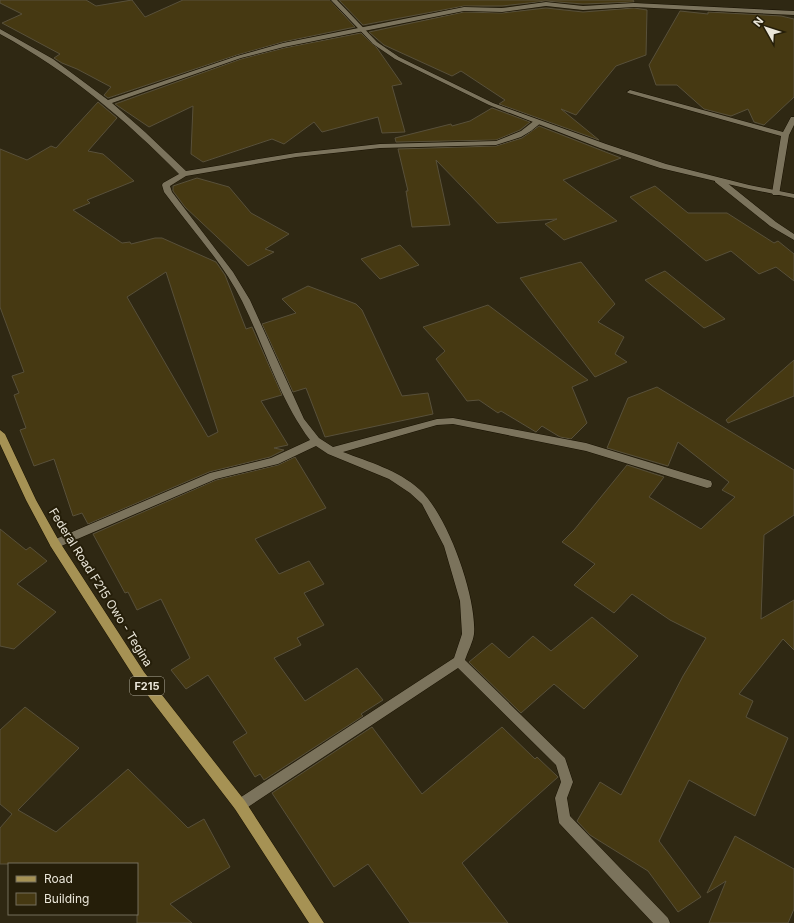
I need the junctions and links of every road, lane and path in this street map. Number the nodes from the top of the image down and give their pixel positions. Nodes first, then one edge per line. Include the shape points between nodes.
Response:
1 (334, 0) edge
2 (794, 13) edge
3 (362, 30) junction
4 (0, 31) edge
5 (630, 92) dead end
6 (110, 102) junction
7 (794, 119) edge
8 (538, 122) junction
9 (785, 135) junction
10 (184, 174) junction
11 (718, 180) junction
12 (776, 193) junction
13 (794, 196) edge
14 (794, 238) edge
15 (0, 434) edge
16 (316, 441) junction
17 (332, 451) junction
18 (707, 484) dead end
19 (56, 544) junction
20 (459, 662) junction
21 (240, 805) junction
22 (317, 923) edge
23 (663, 923) edge

1 - 3 street
2 - 3 street via 640,5 583,8 546,4 502,10 479,8 444,12
3 - 6 street via 283,45 239,57
3 - 8 street via 375,43 397,58 491,104
4 - 6 street
5 - 9 street
6 - 10 street
7 - 9 street
8 - 10 street via 530,130 512,139 496,143 380,146 296,155
8 - 11 street via 663,166
9 - 12 street
10 - 16 street via 166,186 168,192 230,274 246,300 300,420
11 - 12 street
11 - 14 street
12 - 13 street
15 - 19 main road, Federal Road F215 Owo - Tegina / F215 via 31,500
16 - 17 street
16 - 19 street via 278,460 214,476
17 - 18 street via 437,422 453,422 586,447
17 - 20 street via 393,476 426,501 449,546 466,601 468,634
19 - 21 main road, Federal Road F215 Owo - Tegina / F215 via 140,676
20 - 21 street
20 - 23 street via 561,762 567,782 560,798 564,819
21 - 22 main road, Federal Road F215 Owo - Tegina / F215

